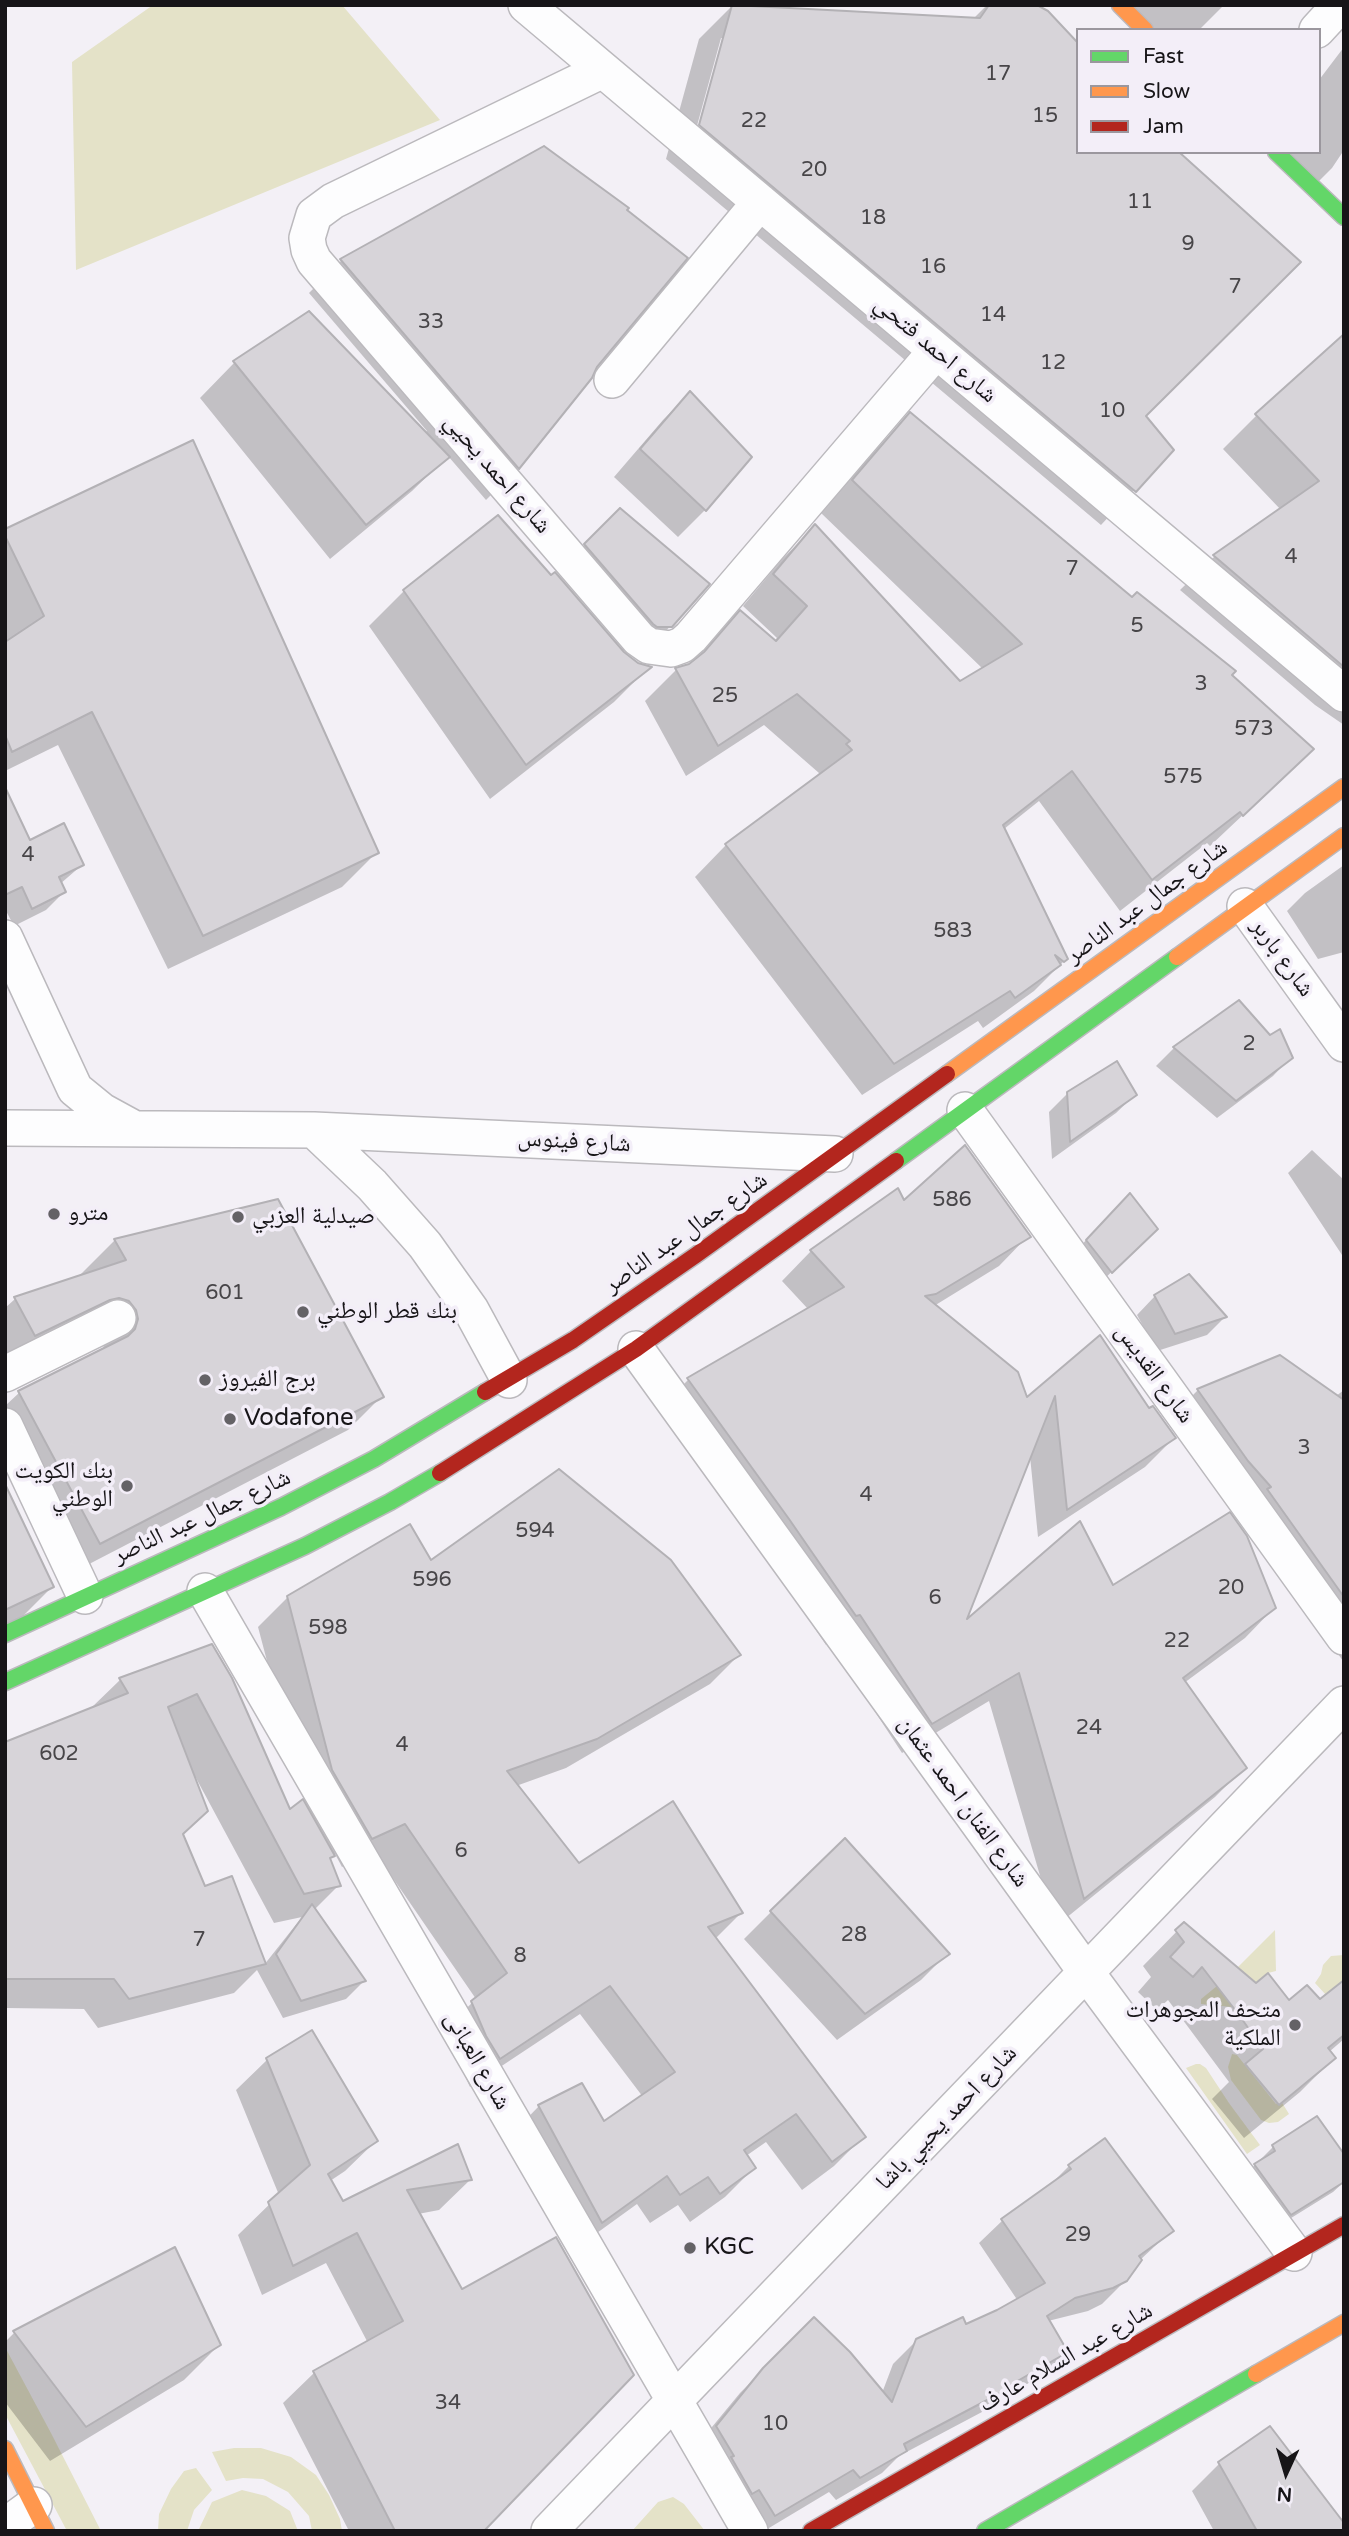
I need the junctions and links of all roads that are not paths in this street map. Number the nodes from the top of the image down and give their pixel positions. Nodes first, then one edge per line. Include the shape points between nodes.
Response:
1 (526, 5) edge
2 (1120, 5) edge
3 (1340, 5) edge
4 (1143, 28) edge
5 (1319, 28) edge
6 (603, 70) junction
7 (1278, 154) edge
8 (760, 202) junction
9 (1344, 217) edge
10 (936, 351) junction
11 (612, 380) dead end
12 (1344, 694) edge
13 (1344, 787) edge
14 (1344, 836) edge
15 (1245, 906) junction
16 (5, 938) edge
17 (1344, 1044) edge
18 (965, 1110) junction
19 (5, 1128) edge
20 (135, 1129) junction
21 (314, 1130) junction
22 (835, 1154) junction
23 (118, 1318) dead end
24 (636, 1349) junction
25 (5, 1374) edge
26 (509, 1380) junction
27 (5, 1426) edge
28 (205, 1591) junction
29 (85, 1596) junction
30 (5, 1634) edge
31 (1344, 1637) edge
32 (5, 1682) edge
33 (1344, 1704) edge
34 (1086, 1972) junction
35 (1344, 2225) edge
36 (1294, 2253) junction
37 (1343, 2324) edge
38 (675, 2402) junction
39 (5, 2449) edge
40 (40, 2518) edge
41 (5, 2526) edge
42 (549, 2531) edge
43 (750, 2531) edge
44 (811, 2531) edge
45 (985, 2531) edge

1 - 6 street, شارع احمد فتحي
2 - 4 main road
3 - 5 street
6 - 8 street, شارع احمد فتحي
6 - 10 street, شارع احمد يحيي via 333,201 314,215 307,238 314,261 639,639 649,646 671,649 691,637
7 - 9 main road
8 - 10 street, شارع احمد فتحي
8 - 11 street
10 - 12 street, شارع احمد فتحي
13 - 22 main road, شارع جمال عبد الناصر
14 - 15 main road
15 - 17 street, شارع باربر
15 - 18 main road
16 - 20 street via 75,1088 102,1111
18 - 24 main road
18 - 31 street, شارع القديس
19 - 20 street, شارع فينوس
20 - 21 street, شارع فينوس
21 - 22 street, شارع فينوس
21 - 26 street via 372,1185 425,1245 471,1310
22 - 26 main road, شارع جمال عبد الناصر via 645,1291
23 - 25 street
24 - 28 main road via 390,1502
24 - 34 street, شارع الفنان احمد عثمان
26 - 29 main road, شارع جمال عبد الناصر via 281,1507
27 - 29 street
28 - 32 main road
28 - 38 street, شارع العبانى
29 - 30 main road, شارع جمال عبد الناصر
33 - 34 street, شارع احمد يحيي باشا
34 - 36 street, شارع الفنان احمد عثمان
34 - 38 street, شارع احمد يحيي باشا
35 - 36 main road, شارع عبد السلام عارف
36 - 44 main road, شارع عبد السلام عارف
37 - 45 main road
38 - 42 street, شارع احمد يحيي باشا
38 - 43 street, شارع العبانى
39 - 40 main road
40 - 41 street

